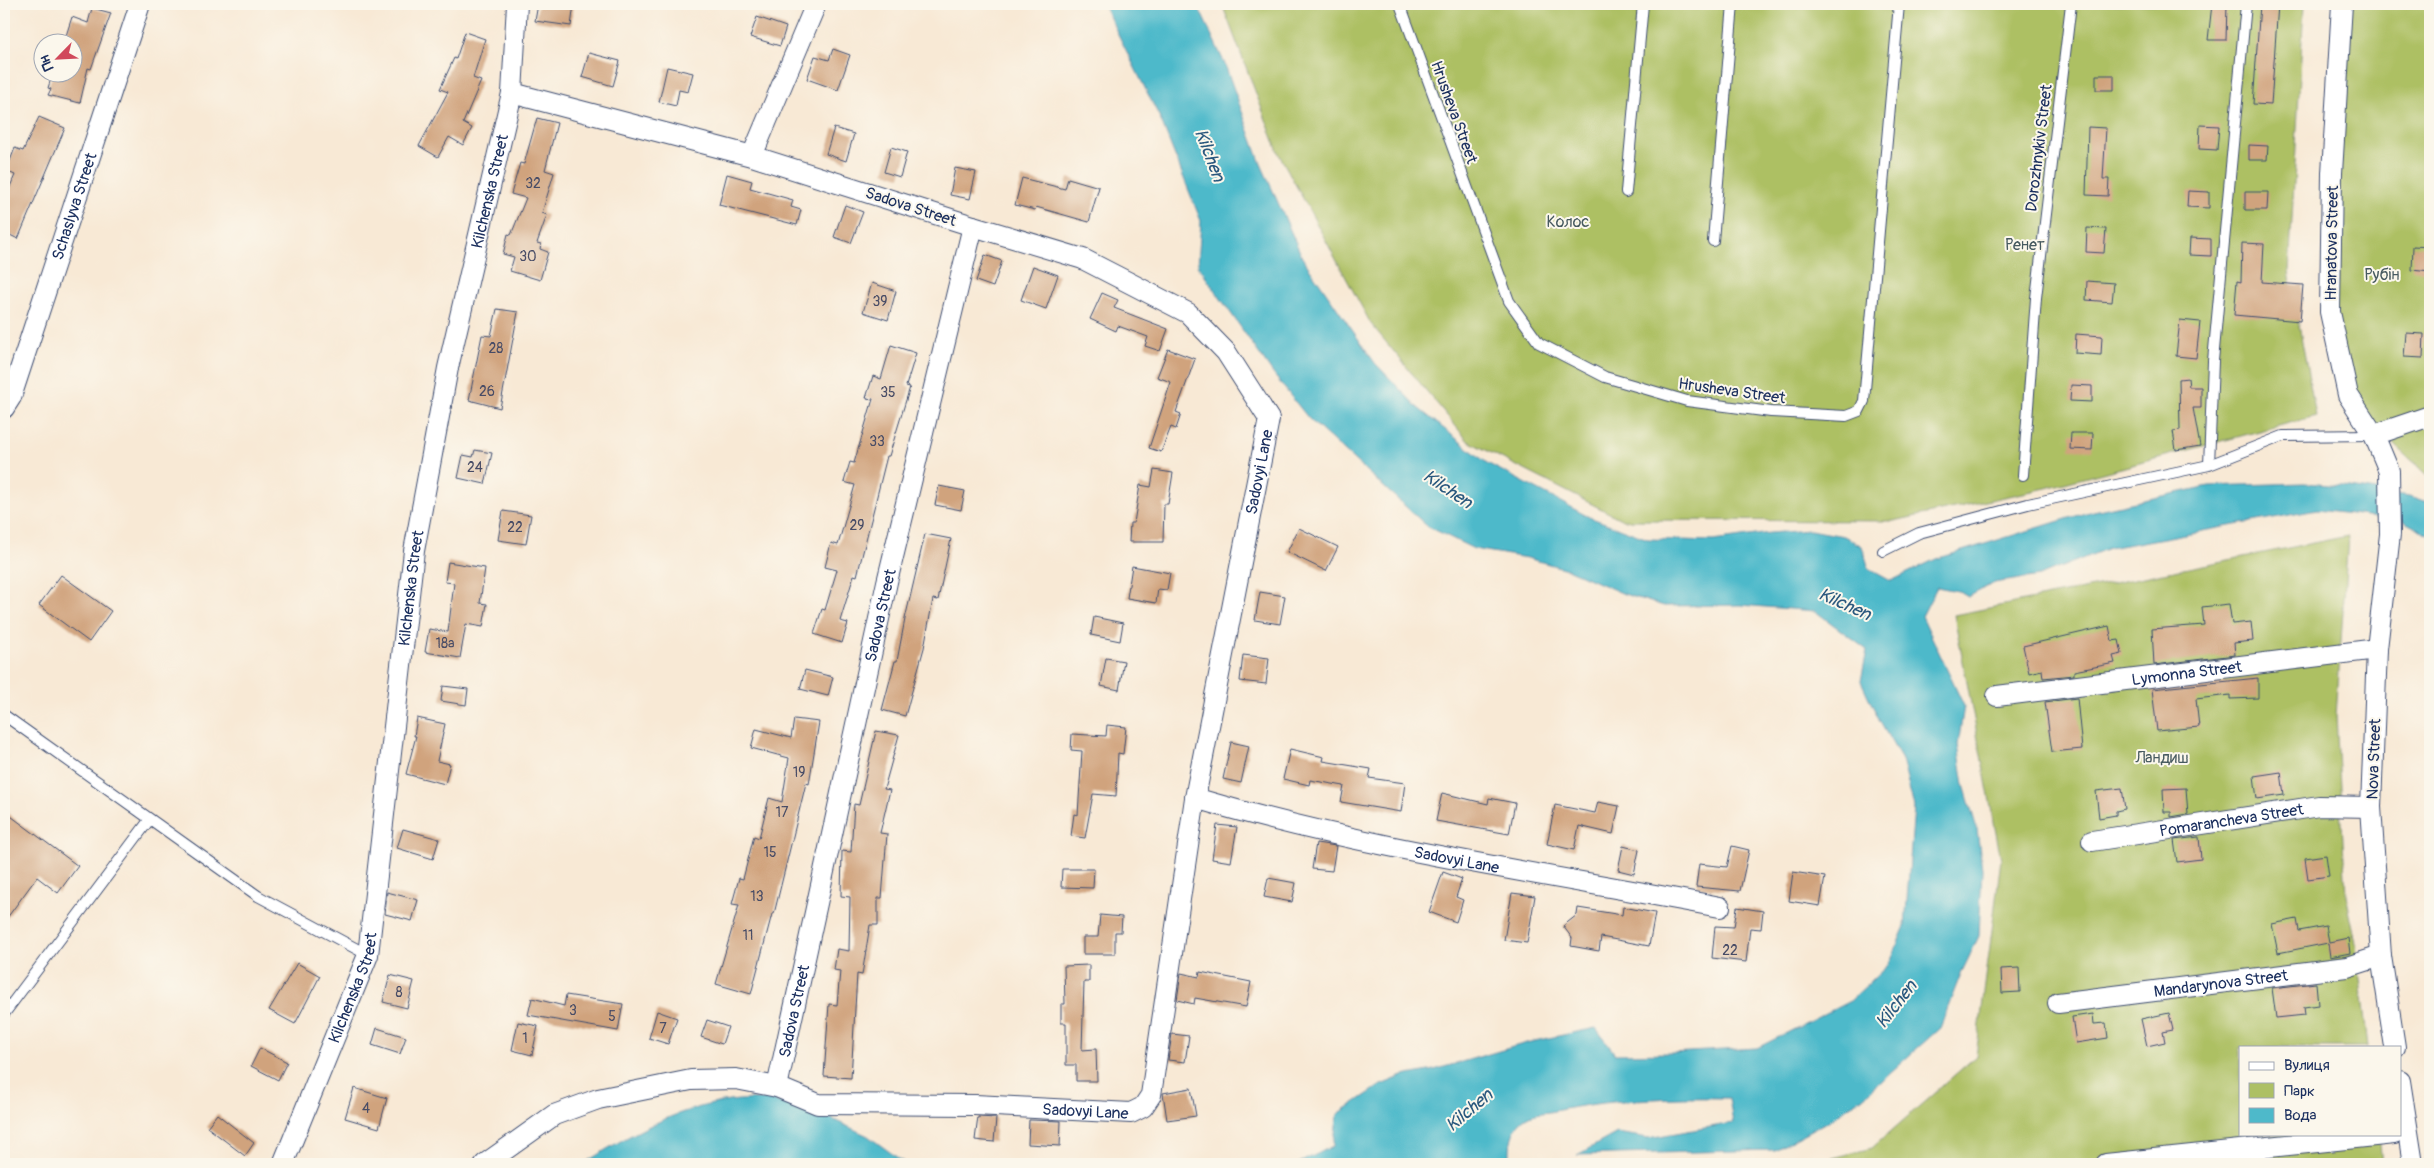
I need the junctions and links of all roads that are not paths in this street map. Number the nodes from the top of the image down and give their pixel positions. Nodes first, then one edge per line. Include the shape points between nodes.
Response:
1 (140, 4) edge
2 (517, 4) edge
3 (816, 4) edge
4 (1400, 4) edge
5 (1643, 4) edge
6 (1733, 4) edge
7 (1899, 4) edge
8 (2071, 4) edge
9 (2246, 4) edge
10 (2342, 4) edge
11 (512, 93) junction
12 (752, 156) junction
13 (1626, 192) dead end
14 (973, 226) junction
15 (1713, 241) dead end
16 (4, 408) edge
17 (2430, 416) edge
18 (2374, 435) junction
19 (2209, 465) junction
20 (2389, 471) joint
21 (2023, 475) dead end
22 (1883, 551) dead end
23 (2377, 649) junction
24 (1996, 696) dead end
25 (4, 715) edge
26 (1195, 798) junction
27 (2371, 807) junction
28 (150, 819) junction
29 (2092, 841) dead end
30 (1720, 907) dead end
31 (368, 955) junction
32 (2381, 956) junction
33 (2058, 1003) dead end
34 (5, 1010) edge
35 (2395, 1046) edge
36 (777, 1087) junction
37 (2385, 1136) edge
38 (2402, 1136) edge
39 (2197, 1159) edge
40 (283, 1164) edge
41 (485, 1164) edge
42 (2106, 1164) edge
43 (2413, 1164) edge

1 - 16 street, Schaslyva Street via 14,388
2 - 11 street, Kilchenska Street
3 - 12 street
4 - 7 lane, Hrusheva Street via 1509,301 1539,343 1605,377 1687,401 1771,412 1846,416 1859,410 1864,401
5 - 13 lane
6 - 15 lane
8 - 21 lane, Dorozhnykiv Street via 2036,298
9 - 19 lane via 2213,361
10 - 18 street, Hranatova Street via 2332,173 2330,312 2348,395
11 - 12 street, Sadova Street
11 - 31 street, Kilchenska Street via 448,368 414,551
12 - 14 street, Sadova Street
14 - 26 street, Sadovyi Lane via 1083,259 1188,313 1226,352 1269,419
14 - 36 street, Sadova Street via 887,582
17 - 18 street
18 - 19 lane via 2283,436
18 - 20 street, Hranatova Street
19 - 22 lane via 2028,504 1919,534
20 - 23 street, Nova Street via 2390,534
23 - 24 street, Lymonna Street
23 - 27 street, Nova Street
25 - 28 lane
26 - 30 street, Sadovyi Lane via 1263,819 1411,850
26 - 36 street, Sadovyi Lane via 1151,1095 1143,1107 1131,1113 975,1105 818,1104
27 - 29 street, Pomarancheva Street via 2319,806
27 - 32 street, Nova Street
28 - 31 lane via 258,896
28 - 34 lane
31 - 40 street, Kilchenska Street
32 - 33 street, Mandarynova Street via 2347,966
32 - 35 street, Nova Street
36 - 41 street via 736,1079 691,1080 598,1099 554,1115
37 - 39 street
38 - 43 street
39 - 42 street

